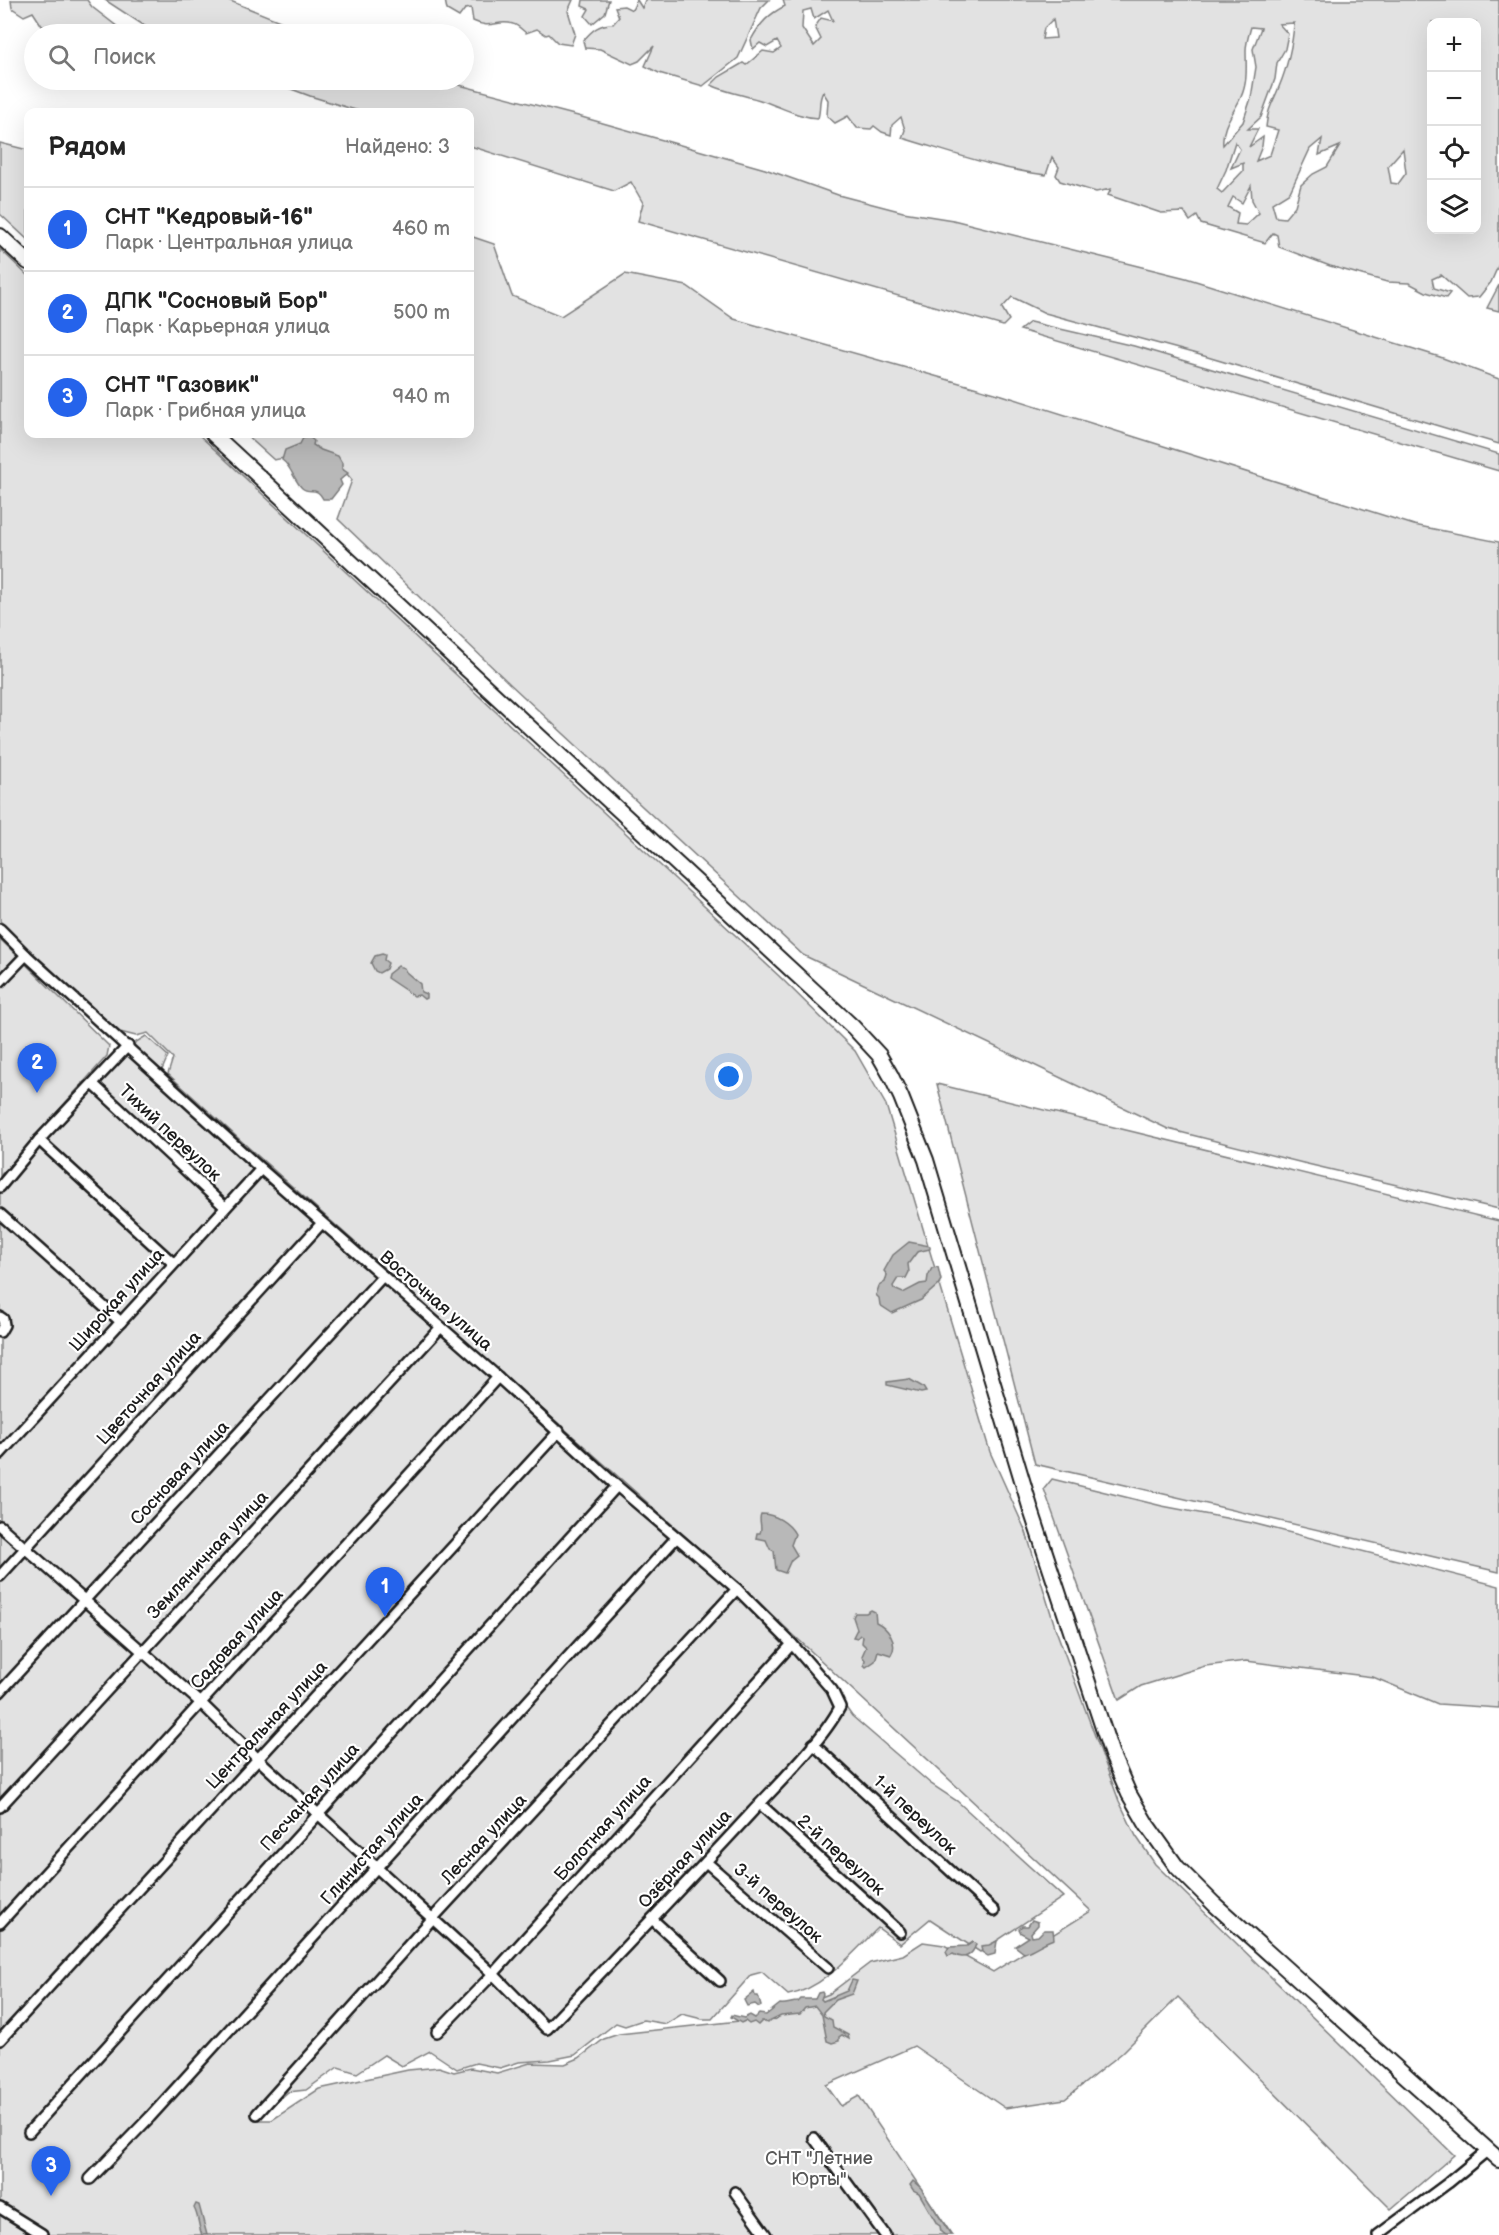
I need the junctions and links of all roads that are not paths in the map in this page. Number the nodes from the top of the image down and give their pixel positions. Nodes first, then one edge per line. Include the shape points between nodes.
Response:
1 (0, 236) edge
2 (24, 258) edge
3 (217, 438) edge
4 (0, 929) edge
5 (26, 955) junction
6 (0, 982) edge
7 (128, 1046) junction
8 (93, 1084) junction
9 (39, 1140) junction
10 (261, 1169) junction
11 (0, 1187) edge
12 (225, 1206) junction
13 (0, 1214) edge
14 (322, 1223) junction
15 (173, 1263) junction
16 (383, 1276) junction
17 (0, 1317) edge
18 (121, 1322) junction
19 (441, 1327) junction
20 (0, 1332) edge
21 (498, 1377) junction
22 (559, 1431) junction
23 (0, 1454) edge
24 (616, 1486) junction
25 (0, 1526) edge
26 (676, 1538) junction
27 (26, 1548) junction
28 (0, 1576) edge
29 (737, 1589) junction
30 (84, 1600) junction
31 (792, 1644) junction
32 (143, 1650) junction
33 (0, 1692) edge
34 (201, 1703) junction
35 (840, 1707) joint
36 (813, 1744) junction
37 (258, 1759) junction
38 (759, 1804) junction
39 (0, 1807) edge
40 (318, 1813) junction
41 (706, 1863) junction
42 (378, 1868) junction
43 (994, 1911) dead end
44 (433, 1918) junction
45 (652, 1919) junction
46 (0, 1923) edge
47 (900, 1932) dead end
48 (828, 1968) dead end
49 (493, 1974) junction
50 (720, 1981) dead end
51 (437, 2032) dead end
52 (0, 2040) edge
53 (257, 2114) dead end
54 (29, 2132) dead end
55 (814, 2138) dead end
56 (1488, 2150) junction
57 (1499, 2160) edge
58 (90, 2179) dead end
59 (735, 2192) dead end
60 (0, 2208) edge
61 (42, 2234) edge
62 (766, 2235) edge
63 (885, 2235) edge
64 (1378, 2235) edge

1 - 2 street
3 - 56 street via 879,1055 926,1160 1031,1510 1112,1755 1129,1794 1178,1867 1214,1904
4 - 5 street, Восточная улица
5 - 6 street
5 - 7 street, Восточная улица
7 - 8 street
7 - 10 street, Восточная улица
8 - 9 street
8 - 12 street, Тихий переулок
9 - 11 street
9 - 15 street
10 - 12 street, Широкая улица
10 - 14 street, Восточная улица
12 - 15 street, Широкая улица
13 - 18 street
14 - 16 street, Восточная улица
14 - 27 street, Цветочная улица
15 - 18 street, Широкая улица
16 - 19 street, Восточная улица
16 - 30 street, Сосновая улица
17 - 20 street via 4,1325
18 - 23 street, Широкая улица
19 - 21 street, Восточная улица
19 - 32 street, Земляничная улица
21 - 22 street, Восточная улица
21 - 34 street, Садовая улица
22 - 24 street, Восточная улица
22 - 37 street, Центральная улица
24 - 26 street, Восточная улица
24 - 40 street, Песчаная улица
25 - 27 street
26 - 29 street, Восточная улица
26 - 42 street, Глинистая улица
27 - 28 street, Цветочная улица
27 - 30 street
29 - 31 street, Восточная улица
29 - 44 street, Лесная улица
30 - 32 street
30 - 33 street, Сосновая улица
31 - 35 street, Восточная улица via 832,1690
31 - 49 street, Болотная улица
32 - 34 street
32 - 39 street, Земляничная улица
34 - 37 street
34 - 46 street, Садовая улица
35 - 36 street, Озёрная улица
36 - 38 street, Озёрная улица
36 - 43 street, 1-й переулок
37 - 40 street
37 - 52 street, Центральная улица
38 - 41 street, Озёрная улица
38 - 47 street, 2-й переулок
40 - 42 street
40 - 54 street, Песчаная улица
41 - 45 street, Озёрная улица
41 - 48 street, 3-й переулок
42 - 44 street
42 - 58 street, Глинистая улица
44 - 49 street
44 - 53 street, Лесная улица
45 - 49 street, Озёрная улица via 548,2029
45 - 50 street
49 - 51 street, Болотная улица
55 - 63 street
56 - 57 street
56 - 64 street
59 - 62 street
60 - 61 street

